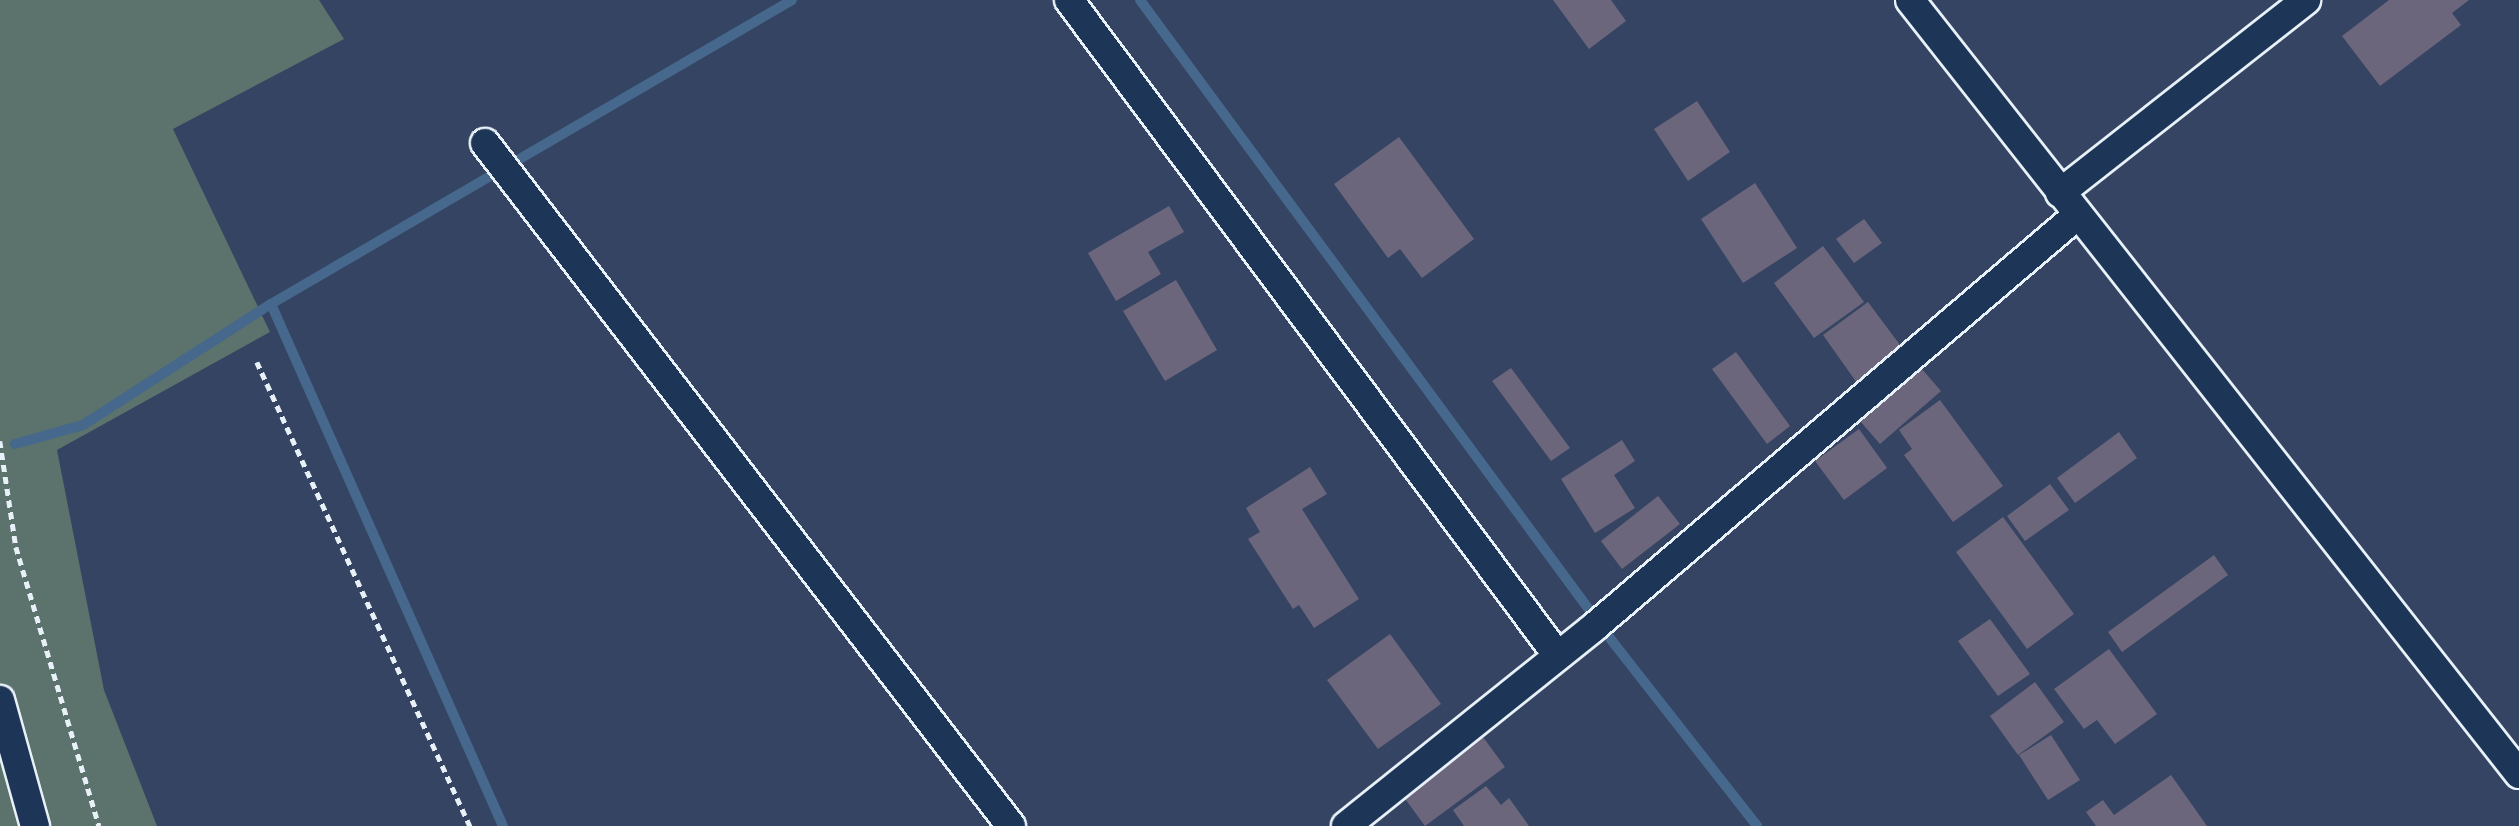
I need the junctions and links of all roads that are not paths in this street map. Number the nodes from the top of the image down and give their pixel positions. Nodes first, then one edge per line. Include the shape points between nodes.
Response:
1 (1069, 0) edge
2 (1909, 0) edge
3 (2306, 0) edge
4 (485, 143) dead end
5 (2060, 193) junction
6 (2076, 217) junction
7 (1558, 656) junction
8 (0, 700) edge
9 (2519, 774) edge
10 (35, 826) edge
11 (1011, 826) edge
12 (1346, 826) edge

1 - 7 street
2 - 5 street
3 - 5 street
4 - 11 street
5 - 6 street
6 - 7 street
6 - 9 street
7 - 12 street
8 - 10 street

